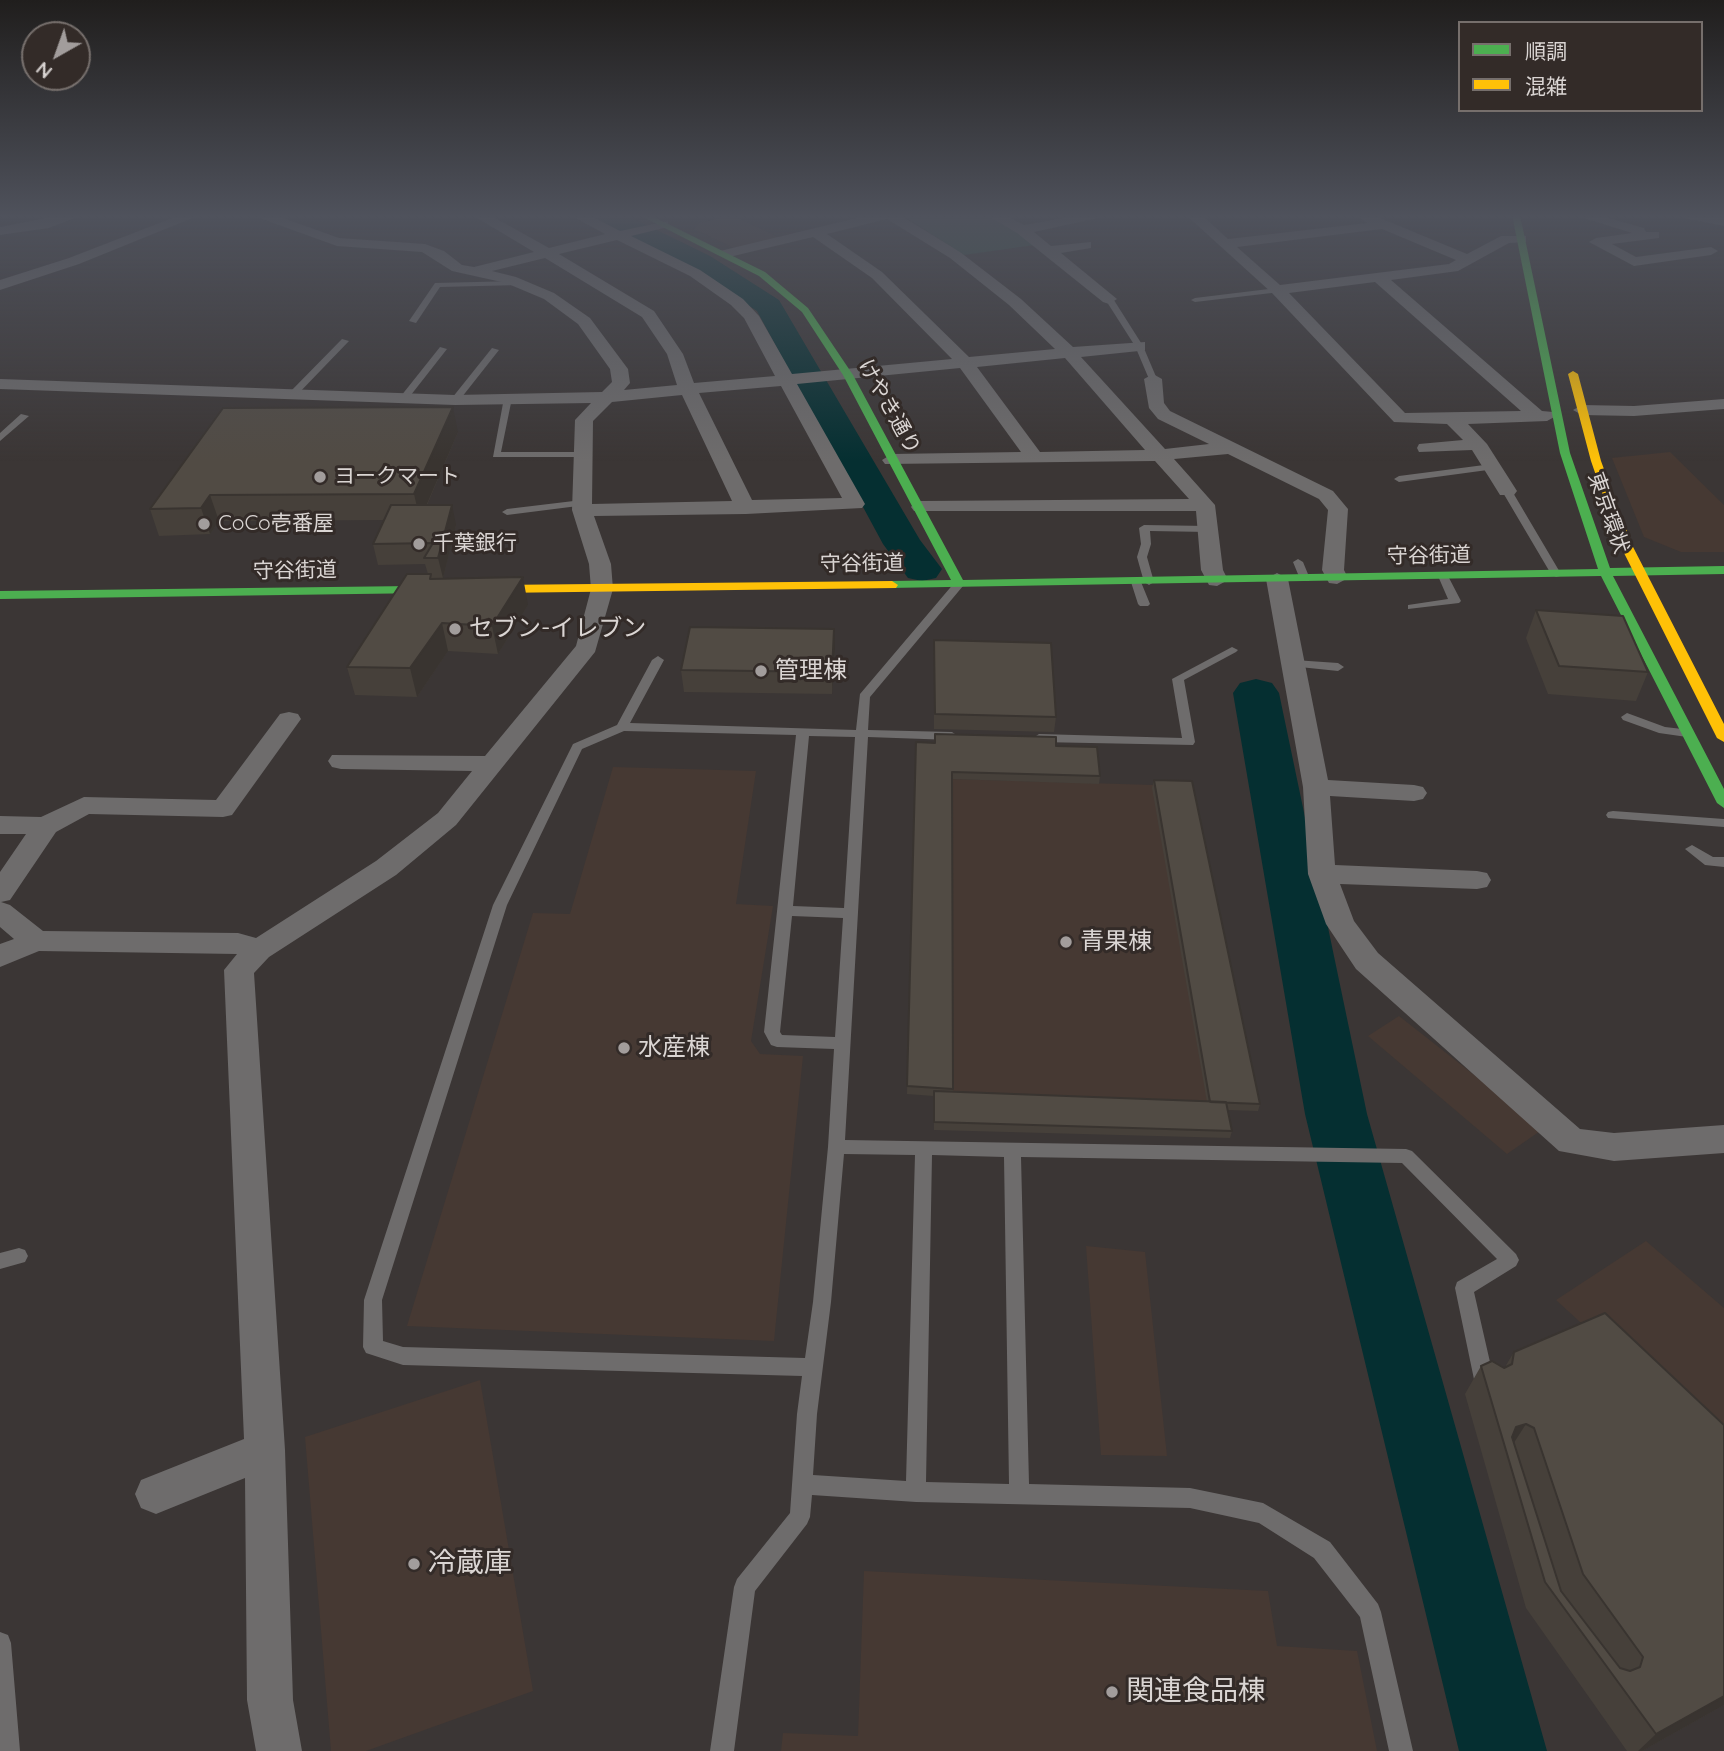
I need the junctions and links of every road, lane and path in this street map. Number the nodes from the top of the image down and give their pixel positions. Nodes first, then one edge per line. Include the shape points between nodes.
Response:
1 (430, 297) edge
2 (550, 297) edge
3 (623, 297) edge
4 (729, 297) edge
5 (789, 297) edge
6 (899, 297) edge
7 (1008, 297) edge
8 (1106, 297) edge
9 (1222, 297) edge
10 (1283, 297) edge
11 (1400, 297) edge
12 (1532, 297) edge
13 (1109, 299) joint
14 (1195, 300) dead end
15 (413, 321) dead end
16 (345, 341) dead end
17 (1139, 346) junction
18 (443, 349) dead end
19 (495, 350) dead end
20 (1069, 353) junction
21 (966, 363) junction
22 (1570, 364) dead end
23 (848, 375) junction
24 (1153, 379) joint
25 (786, 381) junction
26 (0, 384) edge
27 (688, 390) junction
28 (293, 394) junction
29 (607, 397) junction
30 (404, 398) junction
31 (508, 398) junction
32 (455, 400) junction
33 (1724, 404) edge
34 (1582, 410) junction
35 (1536, 415) junction
36 (24, 416) dead end
37 (1556, 417) junction
38 (1452, 419) junction
39 (0, 438) edge
40 (1478, 444) junction
41 (1426, 447) dead end
42 (1228, 448) junction
43 (583, 455) junction
44 (1159, 455) junction
45 (1034, 457) junction
46 (892, 460) junction
47 (1492, 467) junction
48 (1399, 479) dead end
49 (1507, 491) joint
50 (1205, 505) junction
51 (582, 506) junction
52 (921, 507) junction
53 (746, 508) junction
54 (507, 512) dead end
55 (1208, 529) junction
56 (1724, 570) edge
57 (1639, 572) junction
58 (1293, 573) junction
59 (1606, 573) junction
60 (1556, 574) junction
61 (1443, 576) junction
62 (1337, 579) junction
63 (1217, 580) junction
64 (1143, 582) junction
65 (959, 584) junction
66 (602, 589) junction
67 (0, 595) edge
68 (1144, 604) dead end
69 (1412, 607) dead end
70 (1228, 652) dead end
71 (658, 660) dead end
72 (1294, 664) junction
73 (1338, 667) dead end
74 (1628, 717) dead end
75 (289, 719) dead end
76 (622, 727) junction
77 (803, 731) junction
78 (862, 733) junction
79 (1688, 733) junction
80 (971, 736) edge
81 (1026, 738) edge
82 (1724, 738) edge
83 (341, 761) dead end
84 (491, 764) junction
85 (1316, 787) junction
86 (1414, 793) dead end
87 (1724, 803) edge
88 (1613, 815) dead end
89 (1724, 823) edge
90 (0, 825) edge
91 (46, 826) junction
92 (1692, 849) dead end
93 (1724, 862) edge
94 (1322, 874) junction
95 (1476, 880) dead end
96 (0, 893) edge
97 (785, 911) junction
98 (0, 912) edge
99 (851, 913) junction
100 (36, 941) junction
101 (259, 950) junction
102 (0, 956) edge
103 (842, 1043) junction
104 (1724, 1139) edge
105 (836, 1147) junction
106 (925, 1147) junction
107 (1012, 1150) junction
108 (19, 1256) dead end
109 (0, 1261) edge
110 (812, 1367) junction
111 (1486, 1385) edge
112 (265, 1450) junction
113 (801, 1484) junction
114 (916, 1492) junction
115 (156, 1494) dead end
116 (1019, 1494) junction
117 (0, 1643) edge
118 (8, 1751) edge
119 (279, 1751) edge
120 (722, 1751) edge
121 (1401, 1751) edge

1 - 15 lane
2 - 29 street via 584,321 619,369 621,383
3 - 27 street via 648,314 675,354
4 - 25 street via 751,316
5 - 23 main road, けやき通り via 805,310
6 - 21 street
7 - 20 street
8 - 13 street
9 - 14 lane
10 - 38 street via 1400,418
11 - 35 street
12 - 37 main road, 東京環状
13 - 17 lane
16 - 28 lane
17 - 20 street
17 - 24 lane
18 - 30 lane
19 - 32 lane
20 - 21 street
20 - 44 street
21 - 23 street
21 - 45 street
22 - 34 main road, 東京環状
23 - 25 street
23 - 46 main road, けやき通り
24 - 42 street via 1155,404 1164,415
25 - 27 street
25 - 53 street via 855,505
26 - 28 street
27 - 29 street
27 - 53 street
28 - 30 street
29 - 31 street
29 - 43 street via 584,420
30 - 32 street
31 - 32 street
31 - 43 lane via 496,455
33 - 34 street
34 - 57 main road, 東京環状 via 1596,461
35 - 37 street
35 - 38 street
36 - 39 lane
37 - 59 main road, 東京環状
38 - 40 street
40 - 41 street
40 - 47 street
42 - 44 street
42 - 62 street via 1321,490 1338,509
43 - 51 street
44 - 45 street
44 - 50 street
45 - 46 street
46 - 52 main road, けやき通り
47 - 48 lane
47 - 49 street
49 - 60 lane
50 - 52 street
50 - 55 street
51 - 53 street
51 - 54 lane
51 - 66 street via 600,564
52 - 65 main road, けやき通り
55 - 63 street
55 - 64 lane via 1144,528
56 - 57 main road, 守谷街道
57 - 59 main road, 守谷街道
57 - 82 main road, 東京環状
58 - 62 main road, 守谷街道
58 - 63 main road, 守谷街道
58 - 72 street
59 - 60 main road, 守谷街道
59 - 79 main road, 東京環状
60 - 61 main road, 守谷街道
61 - 62 main road, 守谷街道
61 - 69 lane via 1455,601
63 - 64 main road, 守谷街道
64 - 65 main road, 守谷街道
64 - 68 lane
65 - 66 main road, 守谷街道
65 - 78 lane via 864,697
66 - 67 main road, 守谷街道
66 - 84 street via 587,647
70 - 81 lane via 1178,679 1189,742
71 - 76 lane
72 - 73 lane
72 - 85 street
74 - 79 lane via 1663,730
75 - 91 street via 223,809 84,806
76 - 77 lane
76 - 110 lane via 577,747 500,905 373,1300 373,1348 403,1356
77 - 78 lane
77 - 97 lane
78 - 80 lane
78 - 99 lane
79 - 87 main road, 東京環状
83 - 84 street
84 - 101 street via 447,818 386,868
85 - 86 street
85 - 94 street
88 - 89 lane
90 - 91 street
91 - 96 street
92 - 93 lane via 1710,862
94 - 95 street
94 - 104 street via 1341,924 1367,961 1572,1141 1614,1147
97 - 99 lane
97 - 103 lane via 772,1032 777,1041
98 - 100 street
99 - 103 lane
100 - 101 street via 238,943
100 - 102 street
101 - 112 street via 239,970
103 - 105 lane
105 - 106 lane
105 - 110 lane
106 - 107 lane
106 - 114 lane
107 - 111 lane via 1406,1156 1510,1261 1464,1287
107 - 116 lane
108 - 109 lane
110 - 113 lane
112 - 115 street
112 - 119 street via 270,1700
113 - 114 lane
113 - 120 lane via 800,1517 744,1587
114 - 116 lane
116 - 121 lane via 1190,1498 1263,1513 1322,1550 1370,1612
117 - 118 lane

